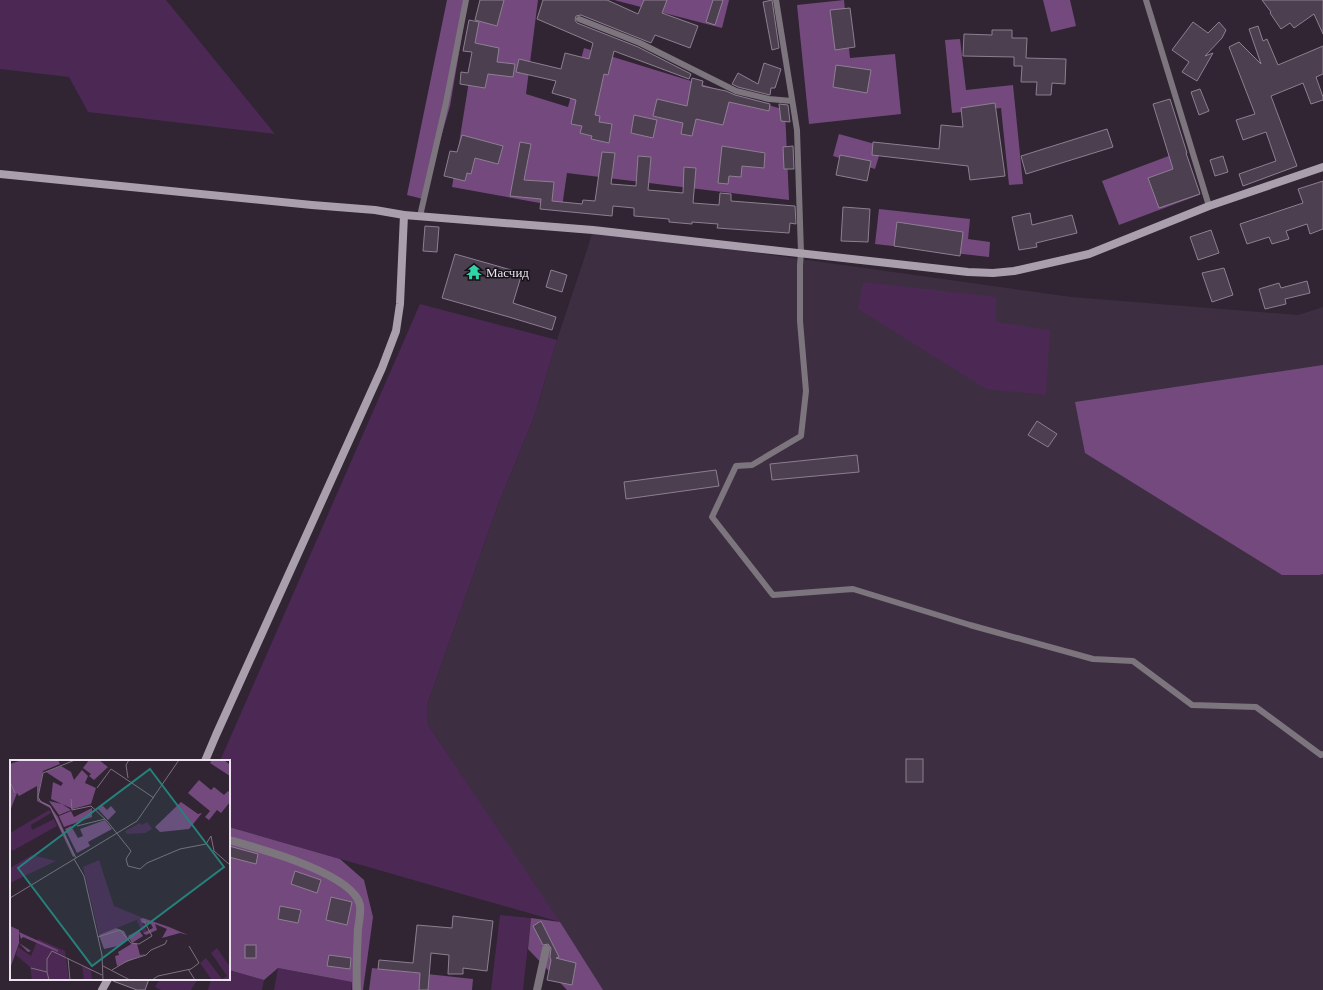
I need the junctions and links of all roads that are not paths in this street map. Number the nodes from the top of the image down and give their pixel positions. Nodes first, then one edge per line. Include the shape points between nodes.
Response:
1 (466, 0) edge
2 (776, 0) edge
3 (1146, 0) edge
4 (579, 19) dead end
5 (792, 101) junction
6 (1323, 167) edge
7 (0, 174) edge
8 (1209, 206) junction
9 (404, 215) junction
10 (420, 216) junction
11 (801, 253) junction
12 (1323, 754) edge
13 (205, 760) edge
14 (230, 840) edge
15 (546, 949) dead end
16 (107, 980) edge
17 (102, 990) edge
18 (357, 990) edge
19 (537, 990) edge

1 - 10 lane
2 - 5 lane
3 - 8 lane
4 - 5 lane via 640,43 736,91 768,99
5 - 11 lane via 797,130
6 - 8 street
7 - 9 street via 375,210
8 - 11 street via 1089,254 1014,271 968,272
9 - 10 street
9 - 13 street via 400,304 396,331 382,368
10 - 11 street via 592,230
11 - 12 lane via 800,321 806,391 801,436 752,465 736,466 712,517 773,595 853,589 1093,659 1133,661 1192,705 1256,707 1320,755
14 - 18 street via 277,854 321,872 354,894 360,904
15 - 19 street
16 - 17 street

